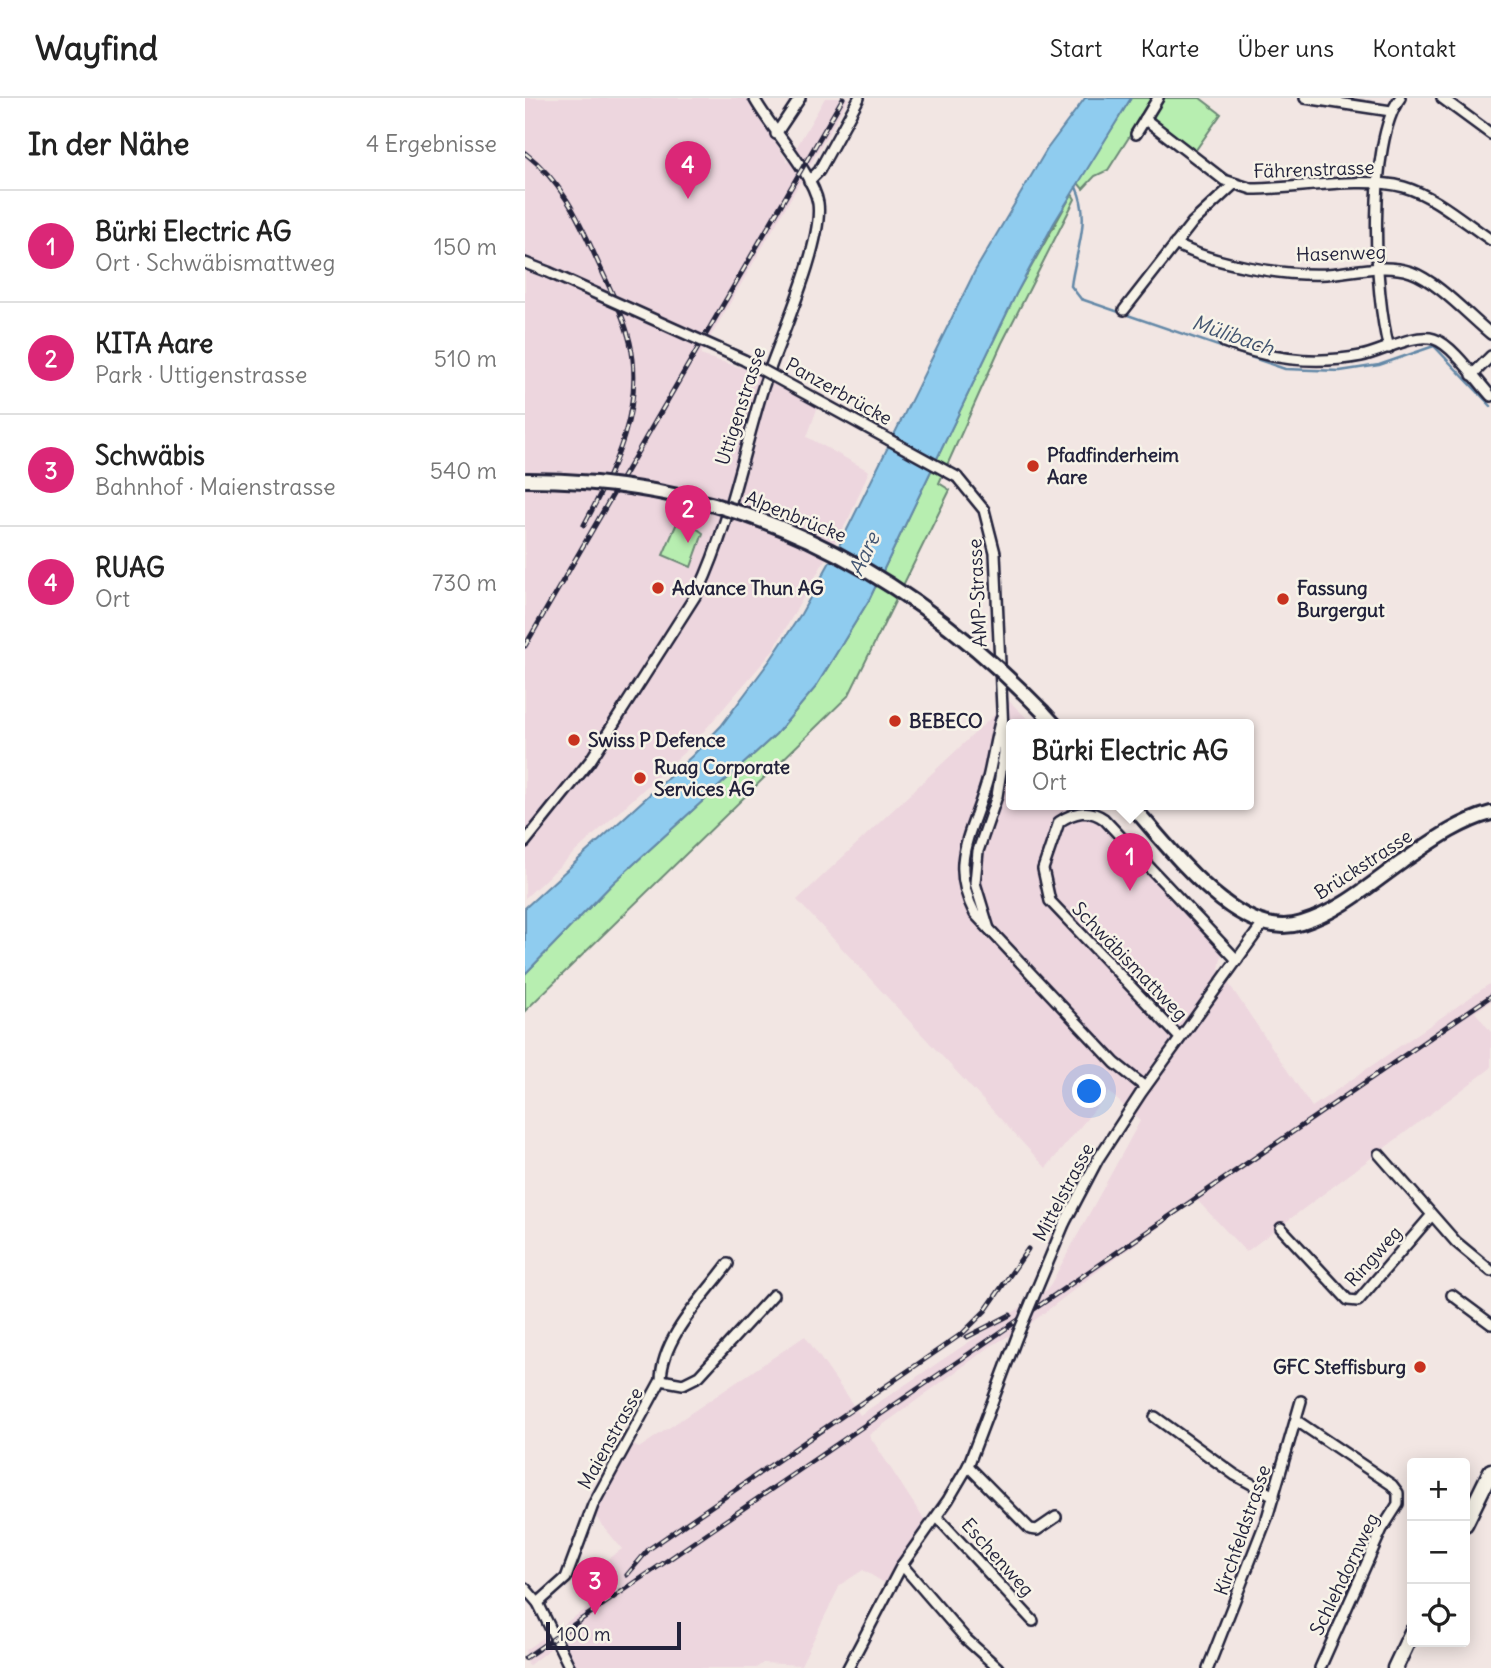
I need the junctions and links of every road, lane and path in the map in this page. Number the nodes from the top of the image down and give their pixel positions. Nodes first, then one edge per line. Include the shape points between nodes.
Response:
1 (754, 98) edge
2 (800, 98) edge
3 (859, 98) edge
4 (1158, 98) edge
5 (1304, 98) edge
6 (1400, 98) edge
7 (1447, 100) edge
8 (1391, 111) junction
9 (1145, 119) junction
10 (776, 134) junction
11 (1136, 134) dead end
12 (1491, 134) edge
13 (809, 181) junction
14 (1379, 183) junction
15 (1233, 185) junction
16 (1491, 240) edge
17 (1175, 244) junction
18 (525, 263) edge
19 (1377, 268) junction
20 (1124, 310) dead end
21 (1491, 334) edge
22 (1224, 342) dead end
23 (1389, 348) junction
24 (1491, 356) edge
25 (1472, 375) junction
26 (1491, 396) edge
27 (957, 477) joint
28 (525, 480) edge
29 (1001, 719) junction
30 (1049, 719) edge
31 (1136, 810) edge
32 (1491, 813) edge
33 (525, 842) edge
34 (1262, 925) junction
35 (989, 929) junction
36 (1237, 960) junction
37 (1179, 1037) junction
38 (1145, 1087) junction
39 (1379, 1154) dead end
40 (1431, 1216) junction
41 (1281, 1228) dead end
42 (728, 1264) dead end
43 (1491, 1271) edge
44 (773, 1295) dead end
45 (1452, 1295) dead end
46 (1491, 1324) edge
47 (661, 1380) junction
48 (1301, 1401) dead end
49 (1155, 1416) dead end
50 (1297, 1421) junction
51 (968, 1466) junction
52 (1491, 1471) edge
53 (1273, 1496) junction
54 (937, 1517) junction
55 (1056, 1517) dead end
56 (1466, 1521) edge
57 (902, 1565) junction
58 (525, 1588) edge
59 (538, 1603) junction
60 (1033, 1621) dead end
61 (1407, 1643) edge
62 (570, 1668) edge
63 (848, 1668) edge
64 (998, 1668) edge
65 (1208, 1668) edge
66 (1320, 1668) edge
67 (1395, 1668) edge

1 - 10 street
2 - 10 street
3 - 13 street via 819,172
4 - 9 street
5 - 8 street
6 - 8 street
7 - 12 street
8 - 14 street
9 - 11 street
9 - 15 street, Fährenstrasse
10 - 13 street
13 - 33 street, Uttigenstrasse via 818,208 817,232 707,571 590,761
14 - 15 street, Fährenstrasse via 1252,189
14 - 16 street, Fährenstrasse via 1418,193
14 - 19 street
15 - 17 street
17 - 19 street, Hasenweg via 1282,272 1322,274
17 - 20 street
18 - 27 street, Panzerbrücke, bridge via 744,360
19 - 21 street, Hasenweg via 1422,278
19 - 23 street
22 - 23 street via 1258,354 1304,360 1343,359
23 - 25 street via 1434,339
24 - 25 street
25 - 26 street
27 - 29 street, AMP-Strasse via 984,510 993,538
28 - 30 main road, Alpenbrücke, bridge via 595,483 677,496 804,537 872,572 927,608 981,651
29 - 35 street, AMP-Strasse via 1003,769 975,866 977,897
29 - 35 street, AMP-Strasse via 962,860 968,900
31 - 34 main road via 1218,897
32 - 34 main road, Brückstrasse via 1451,831 1326,913 1289,927
34 - 36 street, Mittelstrasse
35 - 38 street, AMP-Strasse via 1115,1063
36 - 37 street, Mittelstrasse
36 - 37 street, Schwäbismattweg via 1104,819 1091,812 1059,822 1044,869 1051,901
37 - 38 street, Mittelstrasse
38 - 51 street, Mittelstrasse, bridge via 1063,1224
39 - 40 street
40 - 41 street, Ringweg via 1358,1301 1348,1300
40 - 43 street
42 - 47 street via 671,1343 661,1364
44 - 47 street, Maienstrasse via 699,1376 683,1384
45 - 46 street
47 - 59 street, Maienstrasse via 593,1505 566,1578
48 - 50 street, Kirchfeldstrasse
49 - 53 street via 1235,1475
50 - 53 street, Kirchfeldstrasse
50 - 66 street, Schlehdornweg via 1398,1493 1398,1504 1382,1529
51 - 54 street, Mittelstrasse
51 - 55 street via 1030,1530
52 - 56 main road
53 - 65 street, Kirchfeldstrasse
54 - 57 street, Mittelstrasse
54 - 60 street, Eschenweg
57 - 63 street, Mittelstrasse
57 - 64 street via 966,1639
58 - 59 street
59 - 62 street
61 - 67 main road

